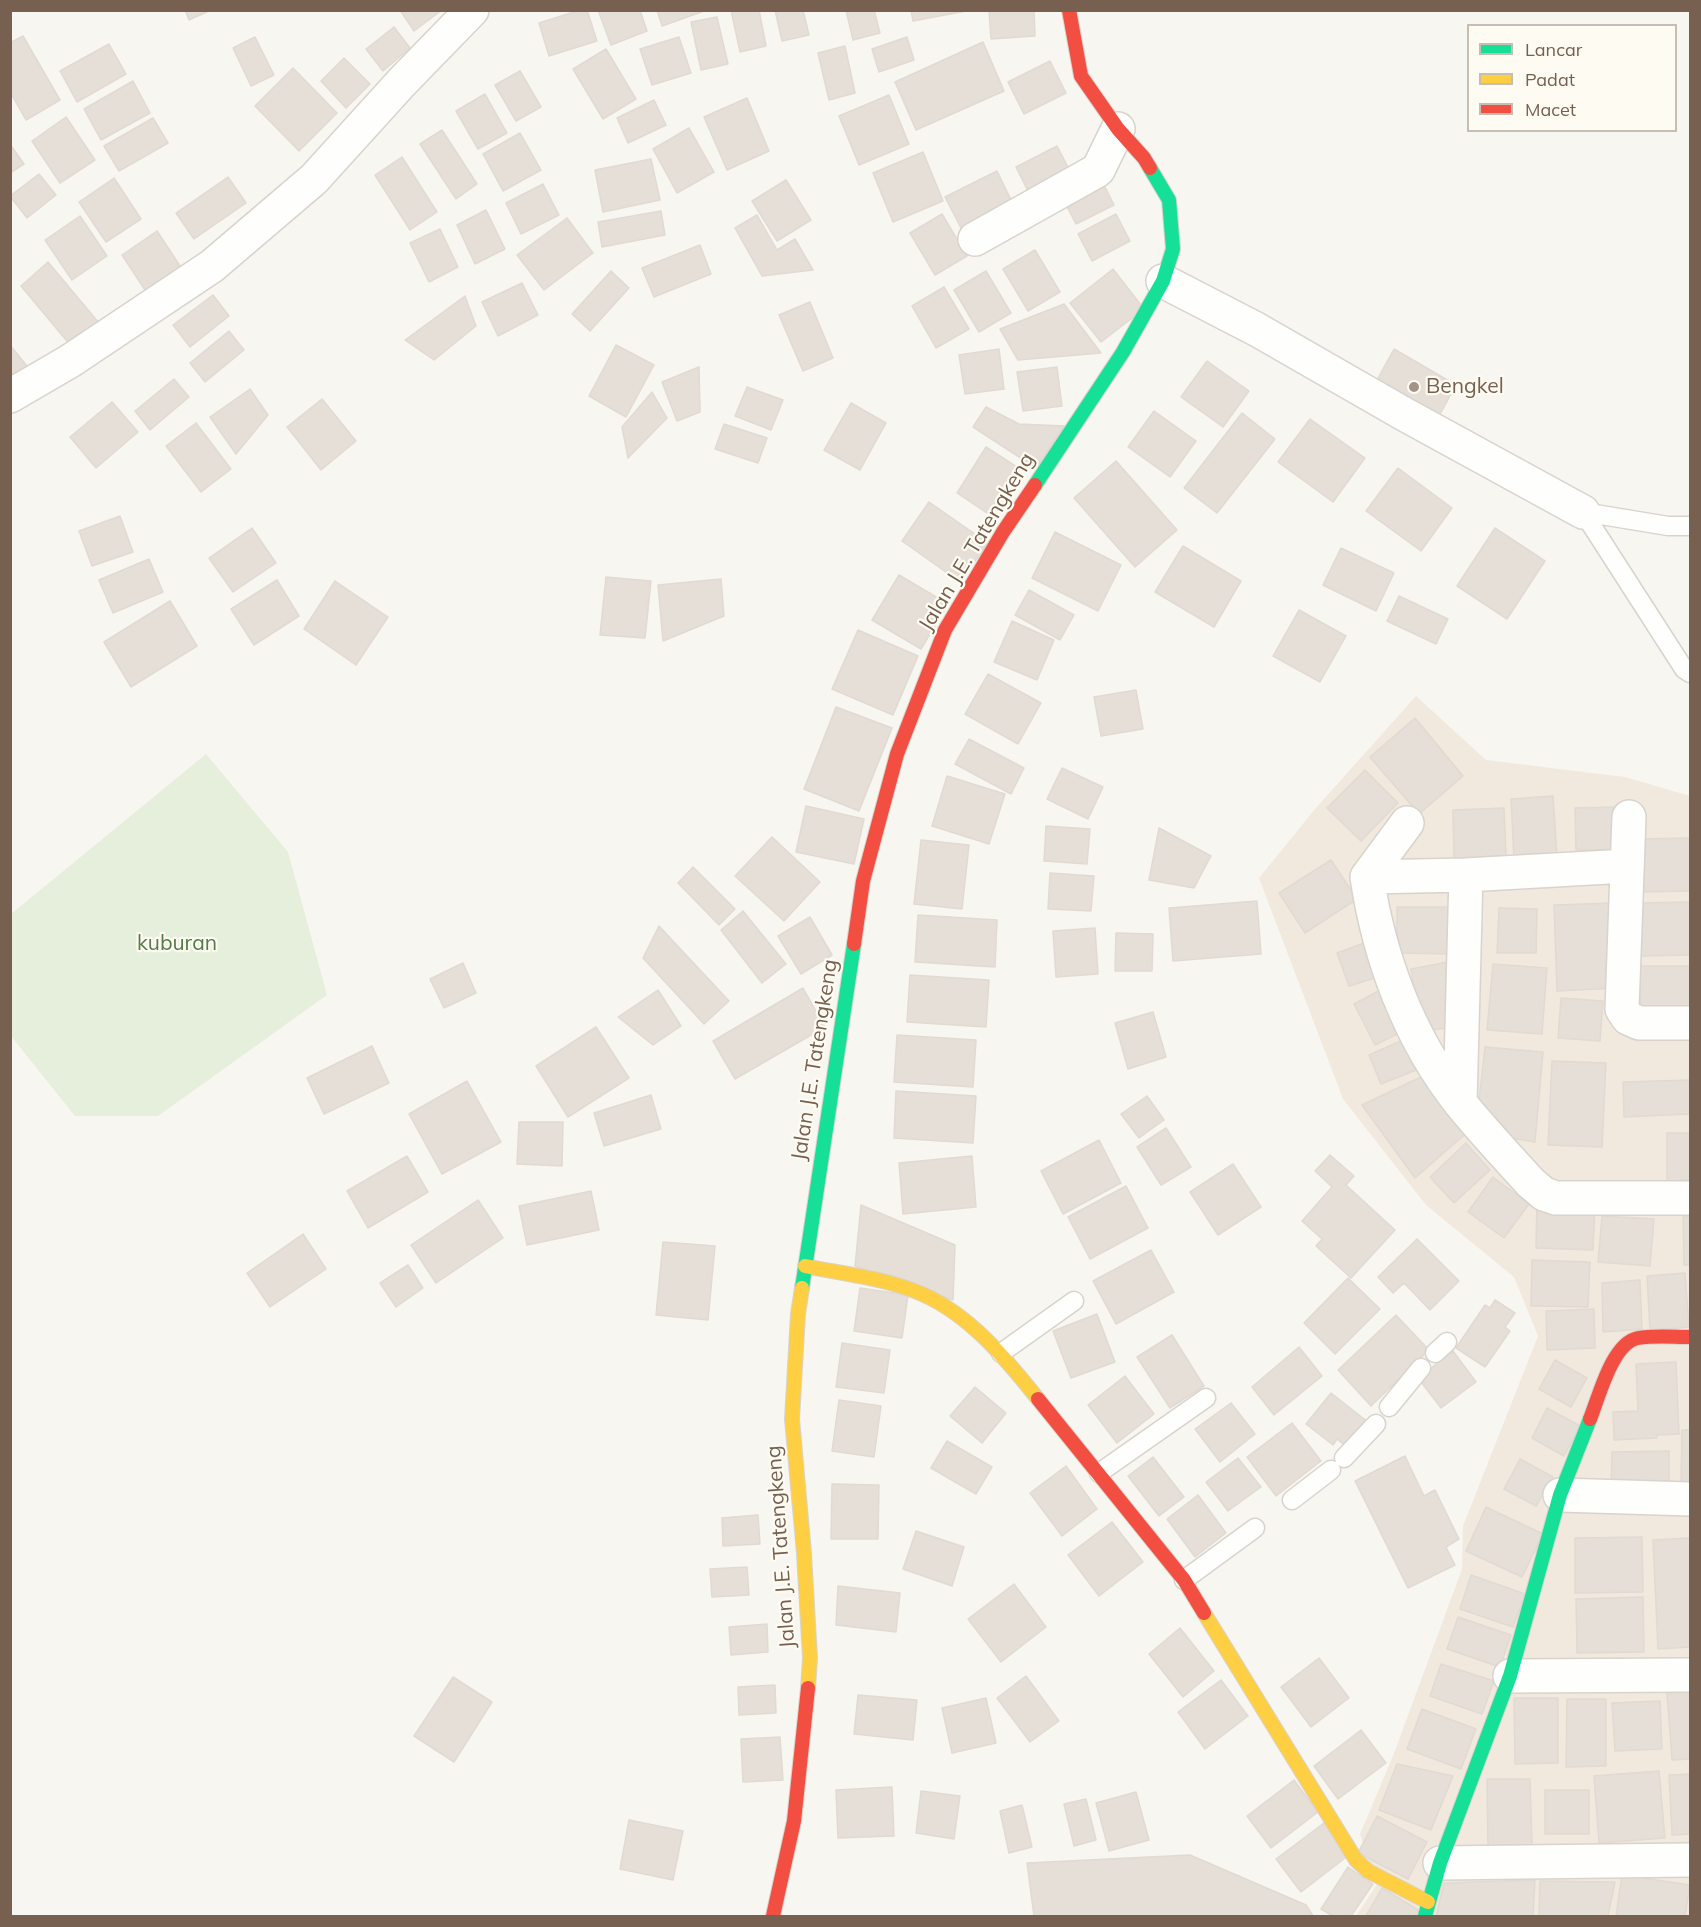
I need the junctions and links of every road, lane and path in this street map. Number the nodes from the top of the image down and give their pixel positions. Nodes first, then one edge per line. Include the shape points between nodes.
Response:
1 (472, 10) edge
2 (1069, 10) edge
3 (1118, 129) junction
4 (975, 239) dead end
5 (1164, 280) junction
6 (10, 396) edge
7 (1583, 512) junction
8 (1690, 526) edge
9 (1690, 674) edge
10 (1629, 816) dead end
11 (1407, 823) dead end
12 (1627, 866) junction
13 (1466, 875) junction
14 (1367, 877) junction
15 (1690, 1023) edge
16 (1460, 1103) junction
17 (1690, 1198) edge
18 (805, 1266) junction
19 (1074, 1301) dead end
20 (1690, 1337) edge
21 (1001, 1353) junction
22 (1421, 1368) dead end
23 (1206, 1398) dead end
24 (1389, 1407) dead end
25 (1376, 1424) dead end
26 (1099, 1473) junction
27 (1560, 1495) junction
28 (1690, 1499) edge
29 (1293, 1500) dead end
30 (1255, 1528) dead end
31 (1184, 1580) junction
32 (1690, 1675) edge
33 (1510, 1676) junction
34 (1690, 1860) edge
35 (1440, 1863) junction
36 (1428, 1902) junction
37 (773, 1917) edge
38 (1425, 1917) edge

1 - 6 street via 314,179 212,266
2 - 3 street, Jalan J.E. Tatengkeng via 1081,76
3 - 4 street via 1098,170
3 - 5 street, Jalan J.E. Tatengkeng via 1144,158 1169,200 1173,249
5 - 7 street
5 - 18 street, Jalan J.E. Tatengkeng via 945,630 897,754 863,880
7 - 8 lane
7 - 9 lane
10 - 12 street
11 - 14 street
12 - 13 street
12 - 15 street via 1622,1009 1628,1018 1639,1023
13 - 14 street
13 - 16 street
14 - 16 street via 1373,916 1412,1026
16 - 17 street via 1544,1194 1557,1198
18 - 21 street via 882,1281 922,1294 950,1309
18 - 37 street, Jalan J.E. Tatengkeng via 792,1419 810,1658 794,1821
19 - 21 lane
20 - 27 street via 1638,1338 1617,1352
21 - 26 street
22 - 24 lane
23 - 26 lane
25 - 29 lane via 1338,1464
26 - 31 street
27 - 28 street
27 - 33 street
30 - 31 lane
31 - 36 street via 1356,1860 1368,1871
32 - 33 street
33 - 35 street
34 - 35 street
35 - 36 street
36 - 38 street

